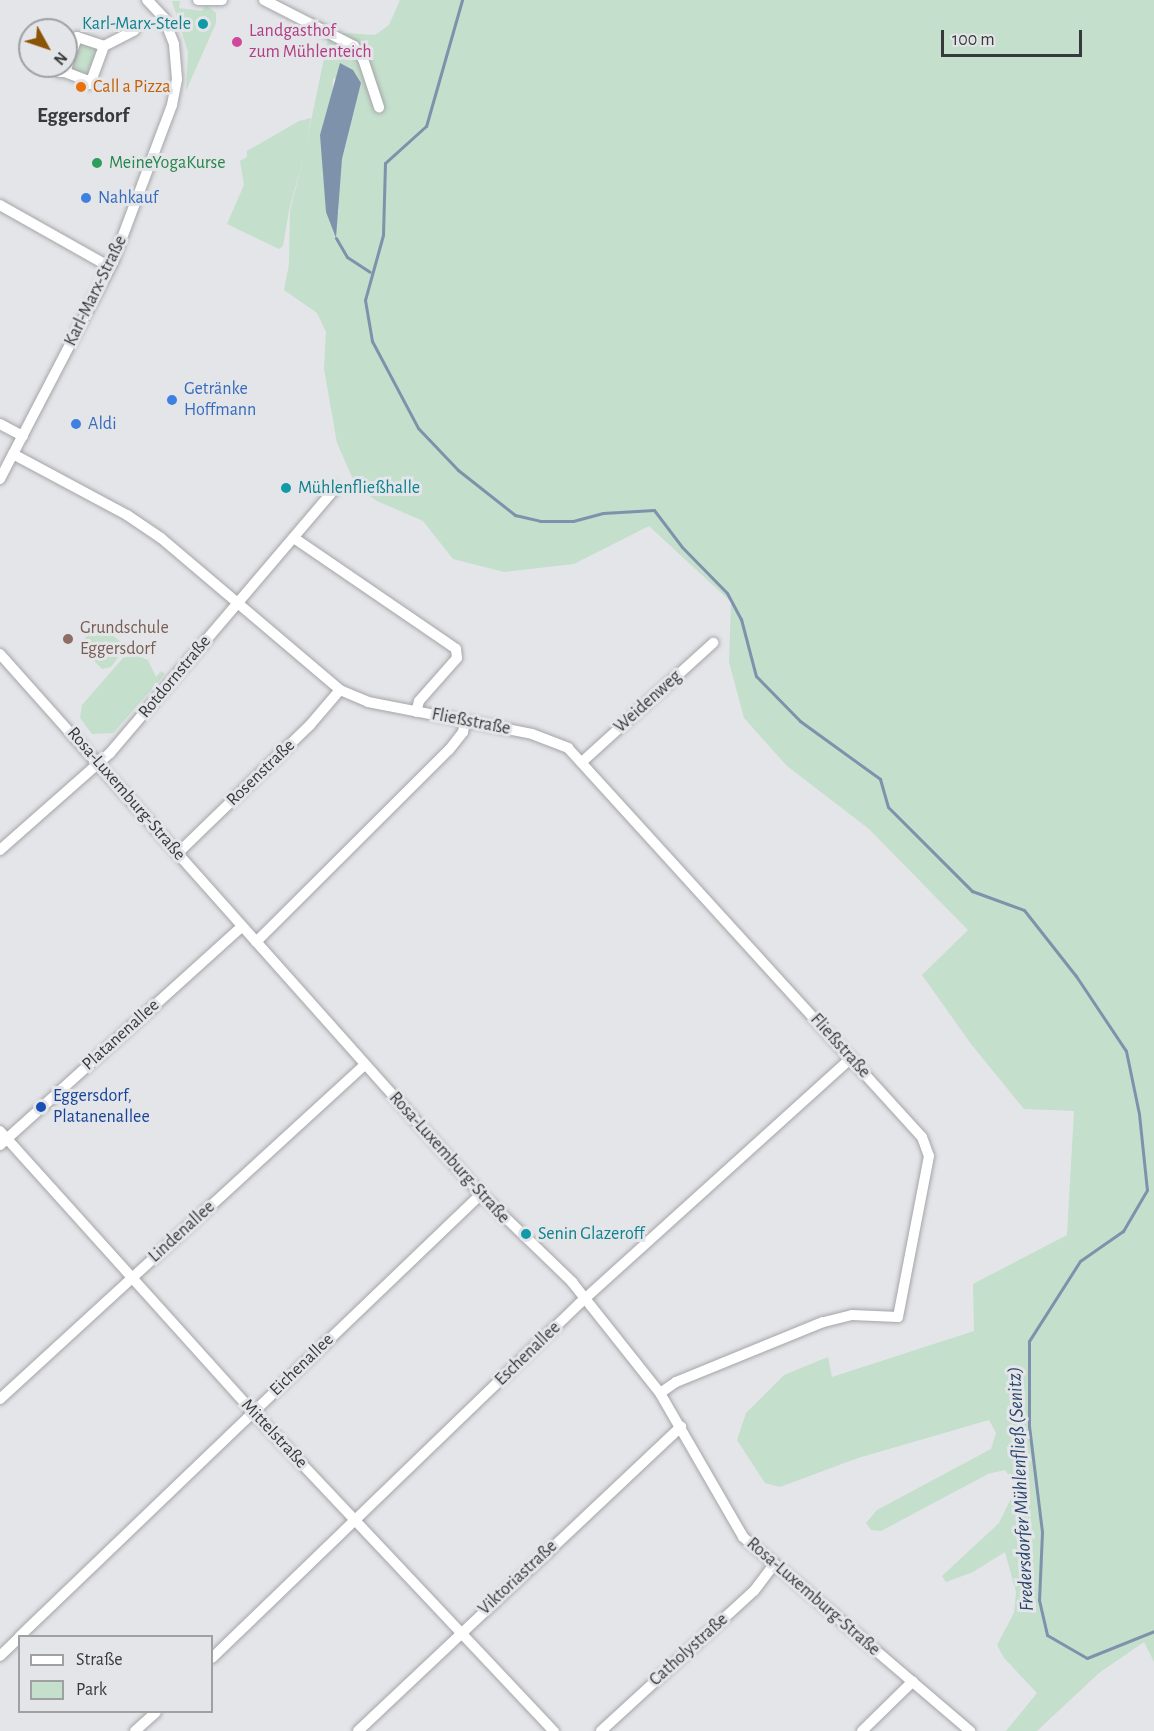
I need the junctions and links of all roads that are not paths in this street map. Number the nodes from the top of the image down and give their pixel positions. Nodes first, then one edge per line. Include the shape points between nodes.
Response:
1 (198, 0) edge
2 (222, 0) edge
3 (264, 0) edge
4 (155, 2) edge
5 (134, 31) dead end
6 (104, 46) junction
7 (379, 107) dead end
8 (0, 205) edge
9 (110, 267) junction
10 (0, 424) edge
11 (22, 436) junction
12 (13, 454) junction
13 (0, 479) edge
14 (335, 489) dead end
15 (294, 538) junction
16 (236, 604) junction
17 (712, 643) dead end
18 (0, 654) edge
19 (340, 690) junction
20 (416, 712) junction
21 (465, 722) junction
22 (583, 761) junction
23 (99, 763) junction
24 (0, 850) edge
25 (178, 853) junction
26 (242, 926) junction
27 (256, 942) junction
28 (851, 1058) junction
29 (365, 1065) junction
30 (2, 1138) edge
31 (481, 1194) junction
32 (132, 1278) junction
33 (584, 1299) junction
34 (660, 1393) junction
35 (0, 1399) edge
36 (253, 1412) junction
37 (681, 1427) junction
38 (354, 1521) junction
39 (773, 1566) junction
40 (460, 1633) junction
41 (22, 1635) edge
42 (18, 1639) edge
43 (0, 1656) edge
44 (213, 1657) edge
45 (913, 1681) junction
46 (155, 1713) edge
47 (135, 1731) edge
48 (358, 1731) edge
49 (554, 1731) edge
50 (601, 1731) edge
51 (862, 1731) edge
52 (970, 1731) edge

1 - 2 street
3 - 7 street via 354,46 363,59
4 - 9 street, Karl-Marx-Straße via 174,44 175,95
5 - 6 street
6 - 6 street via 91,83 62,72 76,34
8 - 9 street
9 - 11 street, Karl-Marx-Straße
10 - 11 street
11 - 12 street, Karl-Marx-Straße
12 - 13 street, Karl-Marx-Straße
12 - 16 street, Fließstraße via 128,514
14 - 15 street, Rotdornstraße
15 - 16 street, Rotdornstraße
15 - 20 street, Fließstraße via 456,649 457,658 419,701
16 - 19 street, Fließstraße
16 - 23 street, Rotdornstraße
17 - 22 street, Weidenweg
18 - 23 street, Rosa-Luxemburg-Straße
19 - 20 street, Fließstraße via 368,702
19 - 25 street, Rosenstraße via 310,725
20 - 21 street, Fließstraße
21 - 22 street, Fließstraße via 549,738
21 - 27 street via 463,732 449,750
22 - 28 street, Fließstraße
23 - 24 street, Rotdornstraße
23 - 25 street, Rosa-Luxemburg-Straße
25 - 26 street, Rosa-Luxemburg-Straße
26 - 27 street, Rosa-Luxemburg-Straße
26 - 30 street, Platanenallee
27 - 29 street, Rosa-Luxemburg-Straße
28 - 33 street, Eschenallee
28 - 34 street, Fließstraße via 928,1146 898,1317 852,1315 822,1322 676,1382
29 - 31 street, Rosa-Luxemburg-Straße
29 - 32 street, Lindenallee
30 - 32 street, Mittelstraße
31 - 33 street, Rosa-Luxemburg-Straße via 521,1237 558,1267
31 - 36 street, Eichenallee
32 - 35 street, Lindenallee
32 - 36 street, Mittelstraße
33 - 34 street, Rosa-Luxemburg-Straße
33 - 38 street, Eschenallee
34 - 37 street, Rosa-Luxemburg-Straße
36 - 38 street, Mittelstraße
36 - 41 street, Eichenallee
37 - 39 street, Rosa-Luxemburg-Straße via 733,1523
37 - 40 street, Viktoriastraße
38 - 40 street, Mittelstraße
38 - 44 street, Eschenallee
39 - 45 street, Rosa-Luxemburg-Straße
39 - 50 street, Catholystraße via 754,1591
40 - 48 street, Viktoriastraße
40 - 49 street, Mittelstraße
42 - 43 street, Eichenallee
45 - 51 street
45 - 52 street, Rosa-Luxemburg-Straße
46 - 47 street

